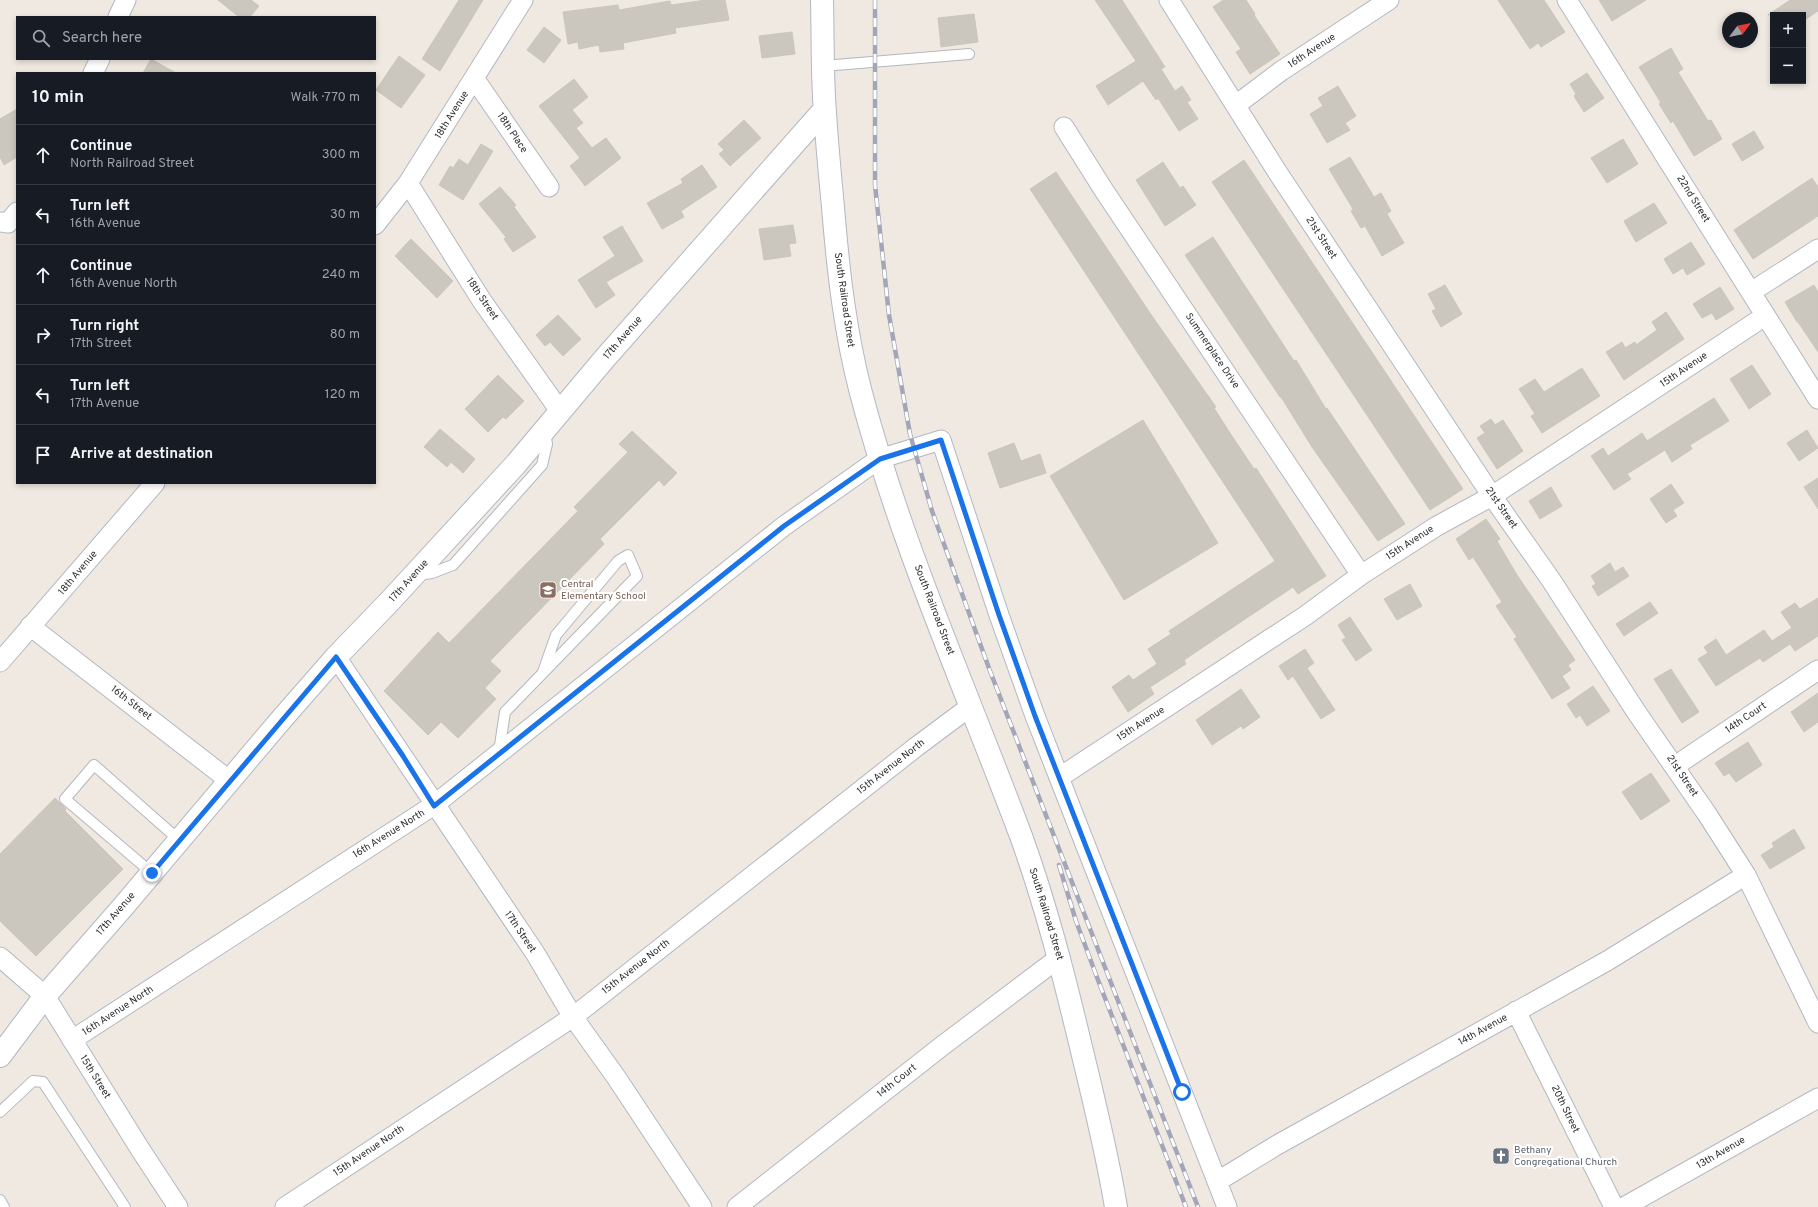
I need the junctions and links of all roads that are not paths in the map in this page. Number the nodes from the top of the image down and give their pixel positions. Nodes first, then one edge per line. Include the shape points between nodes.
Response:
1 (126, 0) edge
2 (523, 0) edge
3 (822, 0) edge
4 (1169, 0) edge
5 (1390, 0) edge
6 (1567, 0) edge
7 (118, 16) edge
8 (969, 54) dead end
9 (100, 60) edge
10 (823, 66) junction
11 (94, 72) edge
12 (474, 78) junction
13 (1236, 105) junction
14 (824, 110) junction
15 (1064, 127) dead end
16 (408, 183) junction
17 (549, 188) dead end
18 (16, 213) edge
19 (0, 222) edge
20 (376, 225) edge
21 (1818, 249) edge
22 (1750, 292) junction
23 (1765, 316) junction
24 (1818, 399) edge
25 (560, 411) junction
26 (880, 459) junction
27 (154, 484) edge
28 (1492, 496) junction
29 (1361, 575) junction
30 (30, 626) junction
31 (336, 657) junction
32 (0, 662) edge
33 (1818, 670) edge
34 (543, 672) junction
35 (972, 706) junction
36 (498, 754) junction
37 (1675, 766) junction
38 (1060, 777) junction
39 (230, 781) junction
40 (434, 806) junction
41 (179, 840) junction
42 (152, 873) junction
43 (1746, 875) junction
44 (0, 957) edge
45 (1060, 957) junction
46 (45, 996) junction
47 (1516, 1011) junction
48 (573, 1017) junction
49 (1818, 1023) edge
50 (72, 1040) junction
51 (0, 1056) edge
52 (1818, 1098) edge
53 (0, 1113) edge
54 (1218, 1181) junction
55 (0, 1200) edge
56 (4, 1207) edge
57 (125, 1207) edge
58 (178, 1207) edge
59 (285, 1207) edge
60 (702, 1207) edge
61 (737, 1207) edge
62 (1116, 1207) edge
63 (1227, 1207) edge
64 (1614, 1207) edge
65 (1624, 1207) edge

1 - 7 street
2 - 12 street, 18th Avenue
3 - 10 street, South Railroad Street
4 - 13 street, 21st Street
5 - 13 street, 16th Avenue via 1281,71
6 - 22 street, 22nd Street
8 - 10 lane
9 - 11 street
10 - 14 street, South Railroad Street
12 - 16 street, 18th Avenue
12 - 17 street, 18th Place
13 - 28 street, 21st Street
14 - 25 street, 17th Avenue
14 - 26 street, South Railroad Street via 839,275 847,329 860,390
15 - 29 street, Summerplace Drive via 1102,189
16 - 20 street, 18th Avenue
16 - 25 street, 18th Street via 482,301
18 - 19 street via 8,223
21 - 22 street
22 - 23 street, 22nd Street
23 - 24 street, 22nd Street
23 - 28 street, 15th Avenue
25 - 31 street, 17th Avenue via 516,464
26 - 35 street, South Railroad Street via 913,554
26 - 36 street, 16th Avenue North via 784,526
26 - 38 street via 941,440 1035,716
27 - 30 street, 18th Avenue
28 - 29 street, 15th Avenue via 1437,526
28 - 37 street, 21st Street
29 - 38 street, 15th Avenue via 1305,616
30 - 32 street, 18th Avenue
30 - 39 street, 16th Street
31 - 39 street, 17th Avenue
31 - 40 street, 17th Street
33 - 37 street, 14th Court
34 - 34 lane via 637,576 628,555 618,561 556,635
34 - 36 lane via 505,712
35 - 45 street, South Railroad Street via 1021,838
35 - 48 street, 15th Avenue North via 916,747
36 - 40 street, 16th Avenue North
37 - 43 street, 21st Street
38 - 54 street
39 - 41 street, 17th Avenue
40 - 48 street, 17th Street via 530,947
40 - 50 street, 16th Avenue North
41 - 42 street, 17th Avenue
41 - 42 lane via 94,765 65,799
42 - 46 street, 17th Avenue
43 - 47 street, 14th Avenue via 1614,957
43 - 49 street, 21st Street
44 - 46 street, 15th Street
45 - 61 street, 14th Court
45 - 62 street, South Railroad Street
46 - 50 street, 15th Street
46 - 51 street, 17th Avenue
47 - 54 street, 14th Avenue via 1277,1145
47 - 64 street, 20th Street
48 - 59 street, 15th Avenue North
48 - 60 street, 17th Street
50 - 58 street, 15th Street
52 - 65 street, 13th Avenue
53 - 57 lane via 33,1081 43,1082
54 - 63 street
55 - 56 lane

